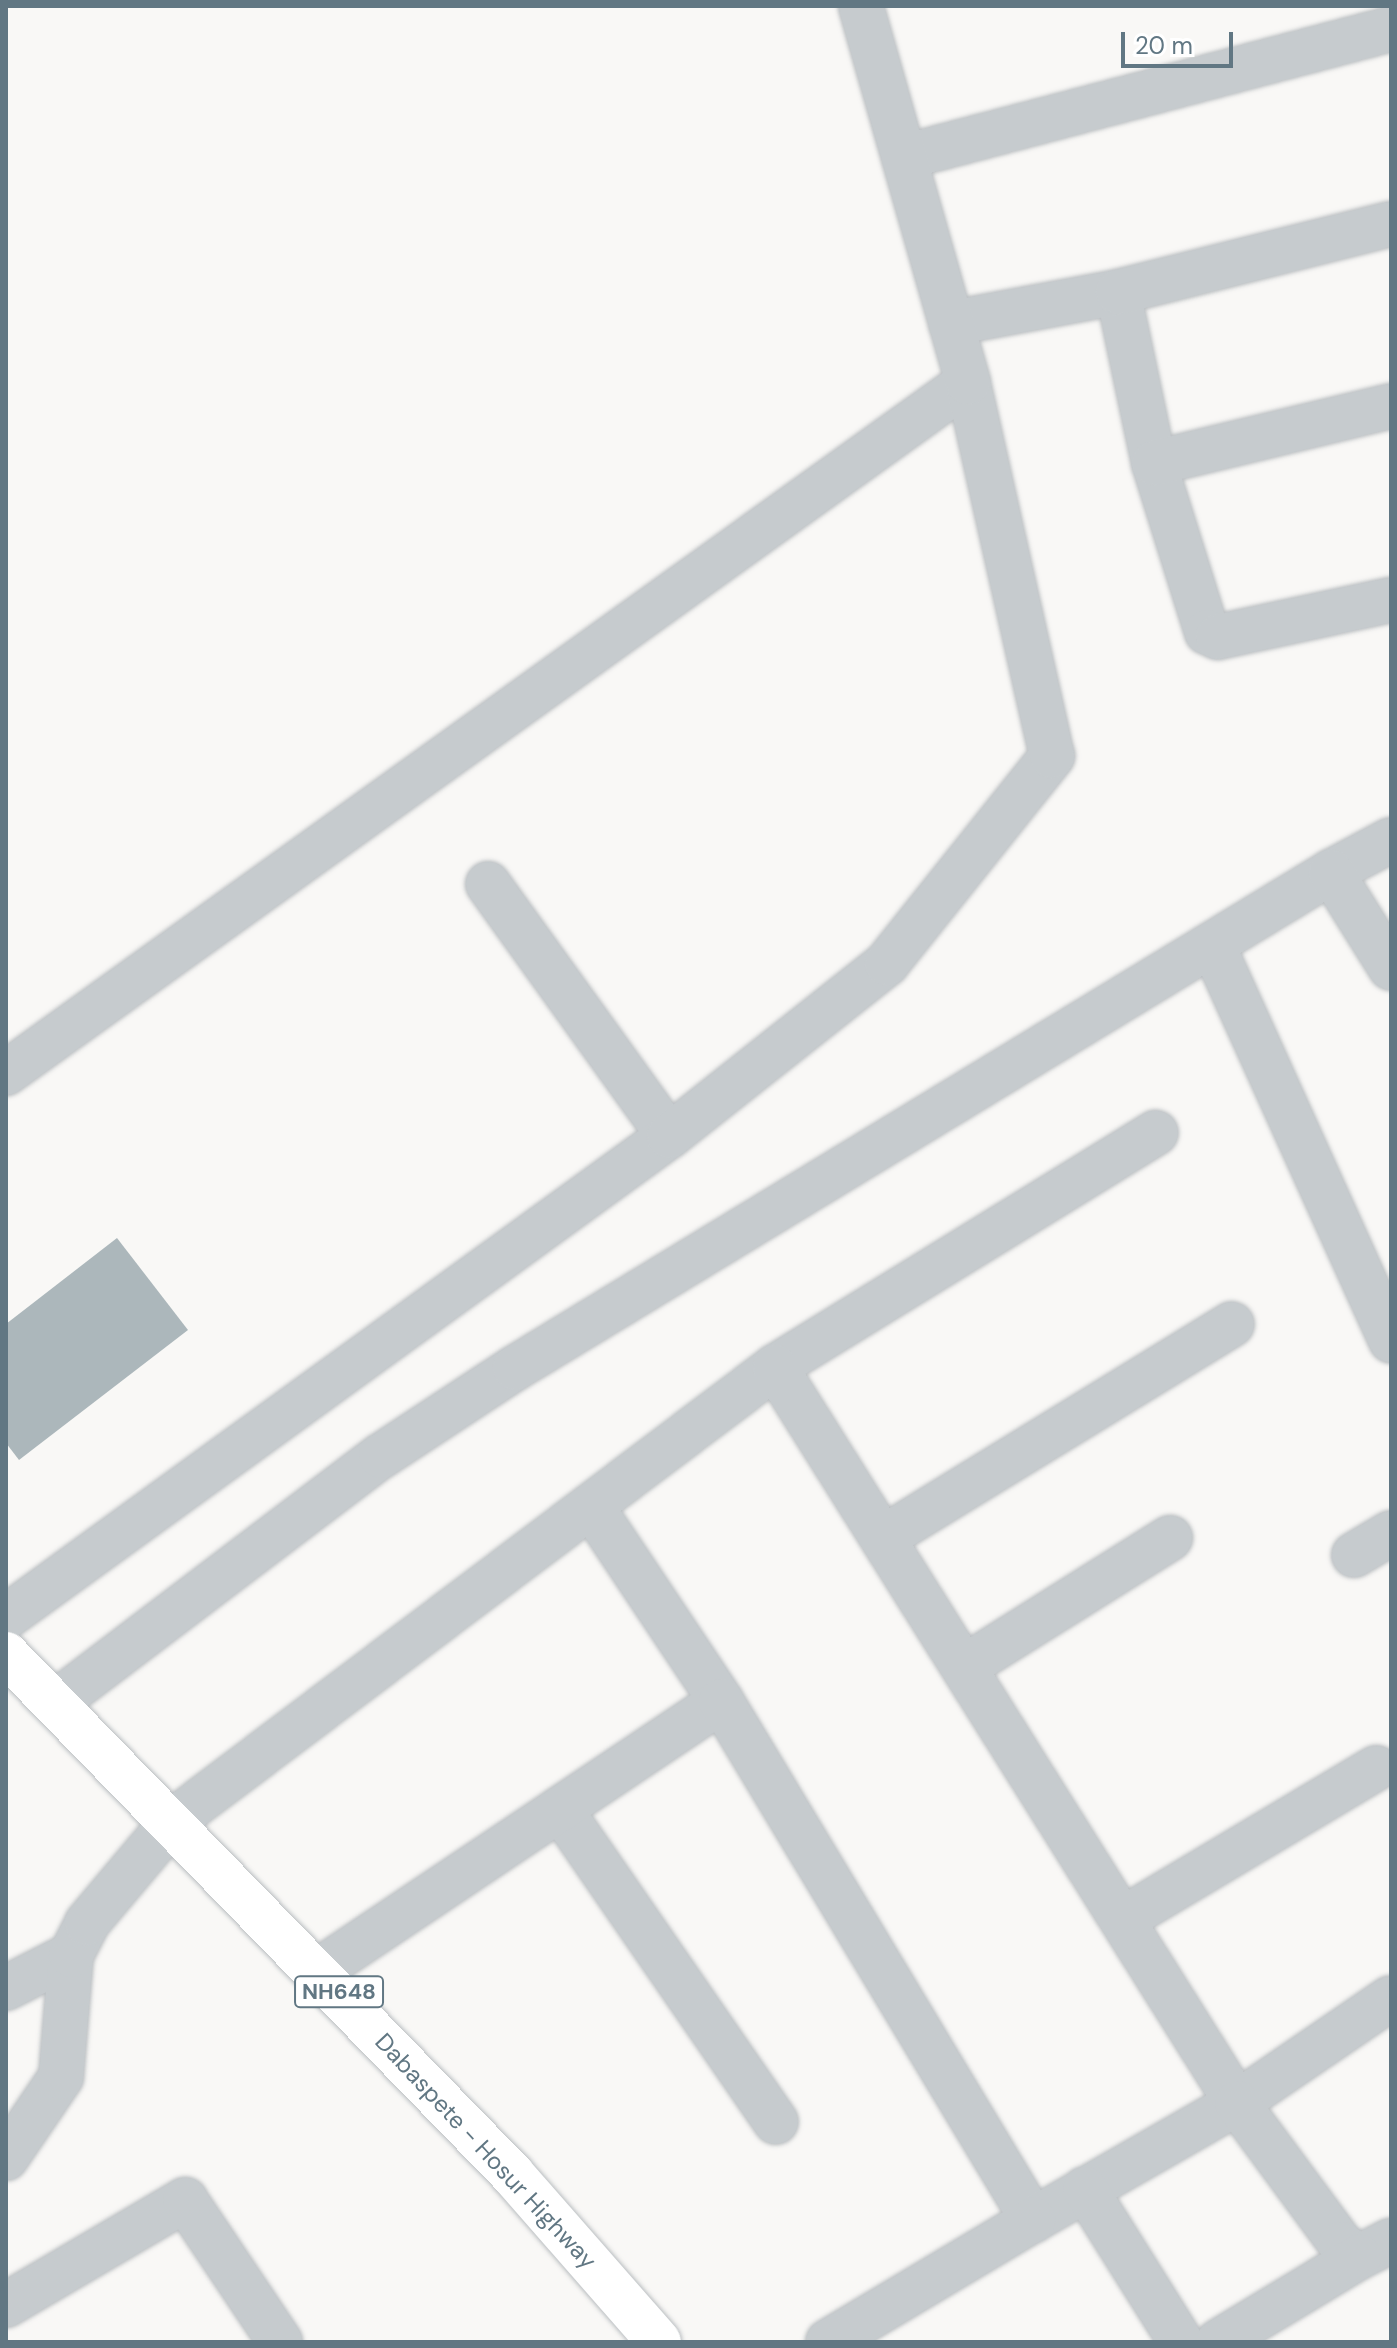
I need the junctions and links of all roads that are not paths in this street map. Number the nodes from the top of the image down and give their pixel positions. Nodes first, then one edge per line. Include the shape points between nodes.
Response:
1 (861, 6) edge
2 (1391, 29) edge
3 (904, 157) junction
4 (1391, 224) edge
5 (1118, 292) junction
6 (951, 323) junction
7 (968, 382) junction
8 (1391, 406) edge
9 (1154, 463) junction
10 (1391, 600) edge
11 (1391, 840) edge
12 (1331, 872) junction
13 (488, 884) dead end
14 (1213, 946) junction
15 (1391, 968) edge
16 (6, 1073) edge
17 (1156, 1133) dead end
18 (669, 1136) junction
19 (1232, 1324) dead end
20 (1391, 1341) edge
21 (775, 1367) junction
22 (591, 1506) junction
23 (1391, 1533) edge
24 (883, 1538) junction
25 (1170, 1538) dead end
26 (1354, 1555) dead end
27 (6, 1617) edge
28 (6, 1654) edge
29 (966, 1666) junction
30 (721, 1701) junction
31 (55, 1703) junction
32 (1376, 1768) dead end
33 (560, 1809) junction
34 (173, 1821) junction
35 (1123, 1919) junction
36 (71, 1955) junction
37 (318, 1971) junction
38 (6, 1988) edge
39 (1391, 1998) edge
40 (1237, 2103) junction
41 (776, 2122) dead end
42 (6, 2158) edge
43 (1085, 2189) junction
44 (1033, 2220) junction
45 (1375, 2249) edge
46 (6, 2305) edge
47 (277, 2341) edge
48 (659, 2342) edge
49 (828, 2342) edge
50 (1181, 2342) edge
51 (1218, 2342) edge

1 - 3 street
2 - 3 street
3 - 6 street
4 - 5 street
5 - 6 street
5 - 9 street
6 - 7 street
7 - 16 street
7 - 18 street via 1052,756 887,963
8 - 9 street
9 - 10 street via 1207,632 1218,637
11 - 12 street
12 - 14 street
12 - 15 street
13 - 18 street
14 - 20 street
14 - 31 street via 515,1368 381,1456
17 - 21 street
18 - 27 street
19 - 24 street
21 - 22 street
21 - 24 street
22 - 30 street
22 - 34 street
23 - 26 street
24 - 29 street
25 - 29 street
28 - 31 highway, Dabaspete - Hosur Highway / NH648
29 - 35 street
30 - 33 street
30 - 44 street
31 - 34 highway, Dabaspete - Hosur Highway / NH648
32 - 35 street
33 - 37 street
33 - 41 street
34 - 36 street via 87,1923
34 - 37 highway, Dabaspete - Hosur Highway / NH648
35 - 40 street
36 - 38 street
36 - 42 street via 61,2077
37 - 48 highway, Dabaspete - Hosur Highway / NH648
39 - 40 street
40 - 43 street
40 - 45 street via 1341,2244
43 - 44 street
43 - 50 street
44 - 49 street
45 - 51 street
46 - 47 street via 185,2200

